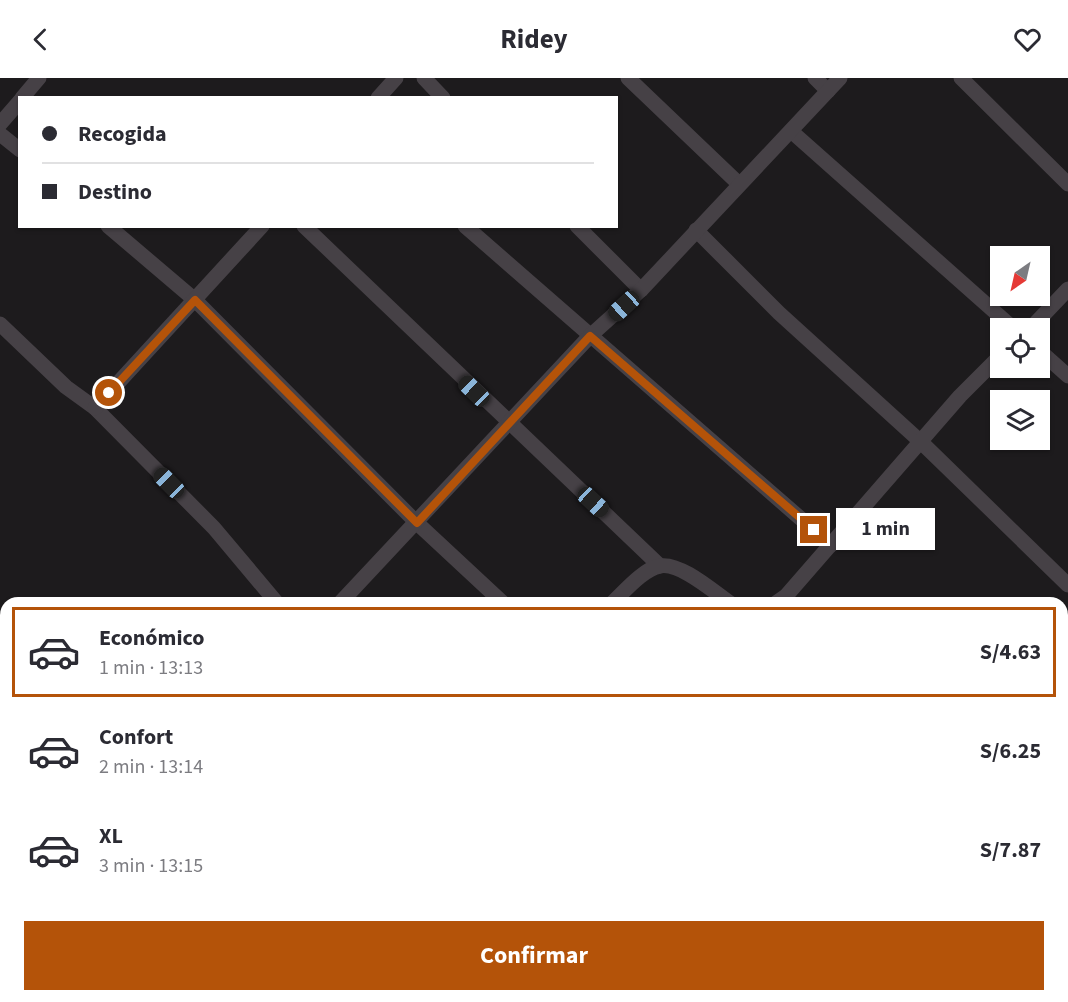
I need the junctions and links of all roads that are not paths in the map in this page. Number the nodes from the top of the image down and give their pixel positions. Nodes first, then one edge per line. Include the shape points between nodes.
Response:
1 (39, 78) edge
2 (396, 78) edge
3 (424, 78) edge
4 (628, 78) edge
5 (815, 78) edge
6 (840, 78) edge
7 (962, 78) edge
8 (828, 91) junction
9 (24, 96) edge
10 (380, 96) edge
11 (441, 96) edge
12 (18, 103) edge
13 (0, 124) edge
14 (791, 131) junction
15 (0, 134) edge
16 (18, 148) edge
17 (740, 184) junction
18 (1068, 184) edge
19 (110, 228) edge
20 (260, 228) edge
21 (306, 228) edge
22 (467, 228) edge
23 (579, 228) edge
24 (696, 230) junction
25 (1068, 289) edge
26 (642, 290) junction
27 (195, 300) junction
28 (1002, 318) edge
29 (1040, 318) edge
30 (0, 324) edge
31 (590, 336) junction
32 (1050, 360) edge
33 (990, 366) edge
34 (1068, 376) edge
35 (94, 408) junction
36 (508, 424) junction
37 (921, 442) junction
38 (417, 523) junction
39 (831, 545) junction
40 (660, 566) junction
41 (1068, 585) edge
42 (272, 597) edge
43 (346, 597) edge
44 (497, 597) edge
45 (619, 597) edge
46 (721, 597) edge
47 (785, 597) edge

1 - 9 street
2 - 10 street
3 - 11 street
4 - 17 street
5 - 8 street
6 - 8 street
7 - 18 street
8 - 14 street
12 - 13 street
14 - 17 street
14 - 28 street
15 - 16 street
17 - 24 street
19 - 27 street
20 - 27 street
21 - 36 street
22 - 31 street
23 - 26 street
24 - 26 street
24 - 37 street via 779,313
25 - 29 street
26 - 31 street
27 - 35 street
27 - 38 street
30 - 35 street
31 - 36 street
31 - 39 street
32 - 34 street
33 - 37 street
35 - 42 street via 214,528
36 - 38 street
36 - 40 street
37 - 39 street
37 - 41 street
38 - 43 street
38 - 44 street
39 - 47 street
40 - 45 street
40 - 46 street via 675,568

